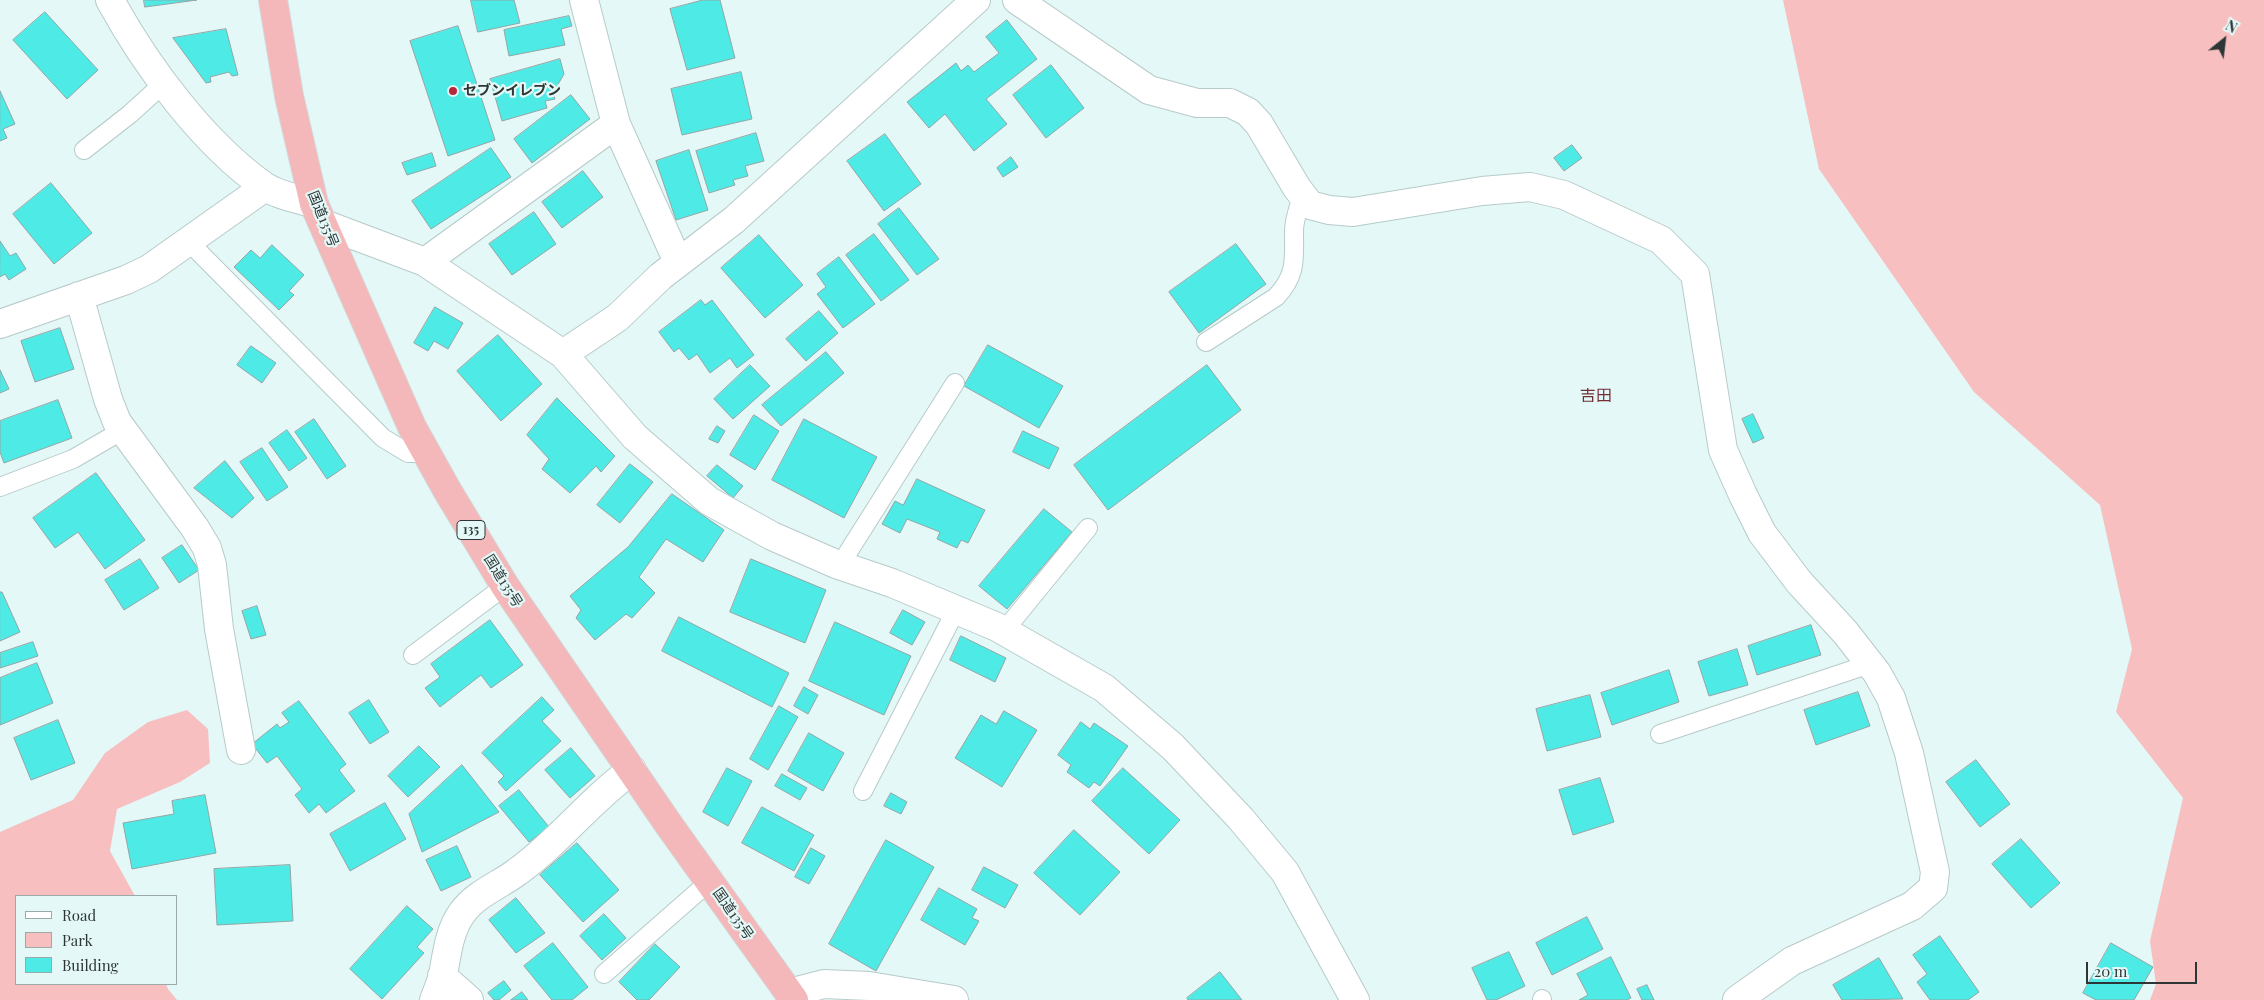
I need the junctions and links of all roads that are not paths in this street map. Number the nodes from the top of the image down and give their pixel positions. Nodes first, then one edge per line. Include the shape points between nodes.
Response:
1 (110, 0) edge
2 (273, 0) edge
3 (584, 0) edge
4 (976, 0) edge
5 (1017, 0) edge
6 (162, 84) junction
7 (616, 124) junction
8 (84, 150) dead end
9 (265, 188) junction
10 (1302, 196) junction
11 (319, 214) junction
12 (188, 241) junction
13 (426, 262) junction
14 (678, 262) junction
15 (80, 296) junction
16 (0, 324) edge
17 (1206, 342) dead end
18 (563, 354) junction
19 (955, 383) dead end
20 (123, 430) junction
21 (427, 454) junction
22 (0, 486) edge
23 (1088, 528) dead end
24 (840, 565) junction
25 (506, 586) junction
26 (956, 610) junction
27 (1004, 631) junction
28 (414, 654) dead end
29 (1870, 664) junction
30 (1660, 734) dead end
31 (241, 750) dead end
32 (632, 770) junction
33 (863, 791) dead end
34 (710, 881) junction
35 (604, 974) dead end
36 (438, 988) edge
37 (791, 996) edge
38 (469, 1000) edge
39 (954, 1000) edge
40 (1355, 1000) edge
41 (1737, 1000) edge

1 - 6 street
2 - 11 highway, 国道135号 / 135 via 289,96
3 - 7 street
4 - 14 street via 765,193
5 - 10 street via 1149,90 1197,103 1230,104 1248,112 1260,124
6 - 8 lane
6 - 9 street via 223,151
7 - 13 street
7 - 14 street
9 - 11 street
9 - 12 street
10 - 17 lane via 1294,229 1296,250 1292,272 1285,288
10 - 29 street via 1310,204 1329,210 1353,212 1482,191 1530,187 1564,195 1660,240 1694,274 1723,450 1743,495 1762,533 1799,582
11 - 13 street
11 - 21 highway, 国道135号 / 135 via 412,427
12 - 15 street via 149,269
12 - 21 lane via 384,438 408,453
13 - 18 street
14 - 18 street via 617,318
15 - 16 street
15 - 20 street via 108,399
18 - 24 street via 635,437 709,501 772,536
19 - 24 lane
20 - 22 lane via 73,459
20 - 31 street via 207,548
21 - 25 highway, 国道135号 / 135
23 - 27 lane
24 - 26 street
25 - 28 lane
25 - 32 highway, 国道135号 / 135
26 - 27 street
26 - 33 lane
27 - 40 street via 1104,688 1173,747 1241,819 1285,872
29 - 30 lane
29 - 41 street via 1891,698 1908,753 1935,872 1933,888 1912,906 1792,960
32 - 34 highway, 国道135号 / 135
32 - 36 street via 518,872 474,900 462,913 448,944
34 - 35 lane
34 - 37 highway, 国道135号 / 135
36 - 38 street
37 - 39 street via 824,984 869,986

